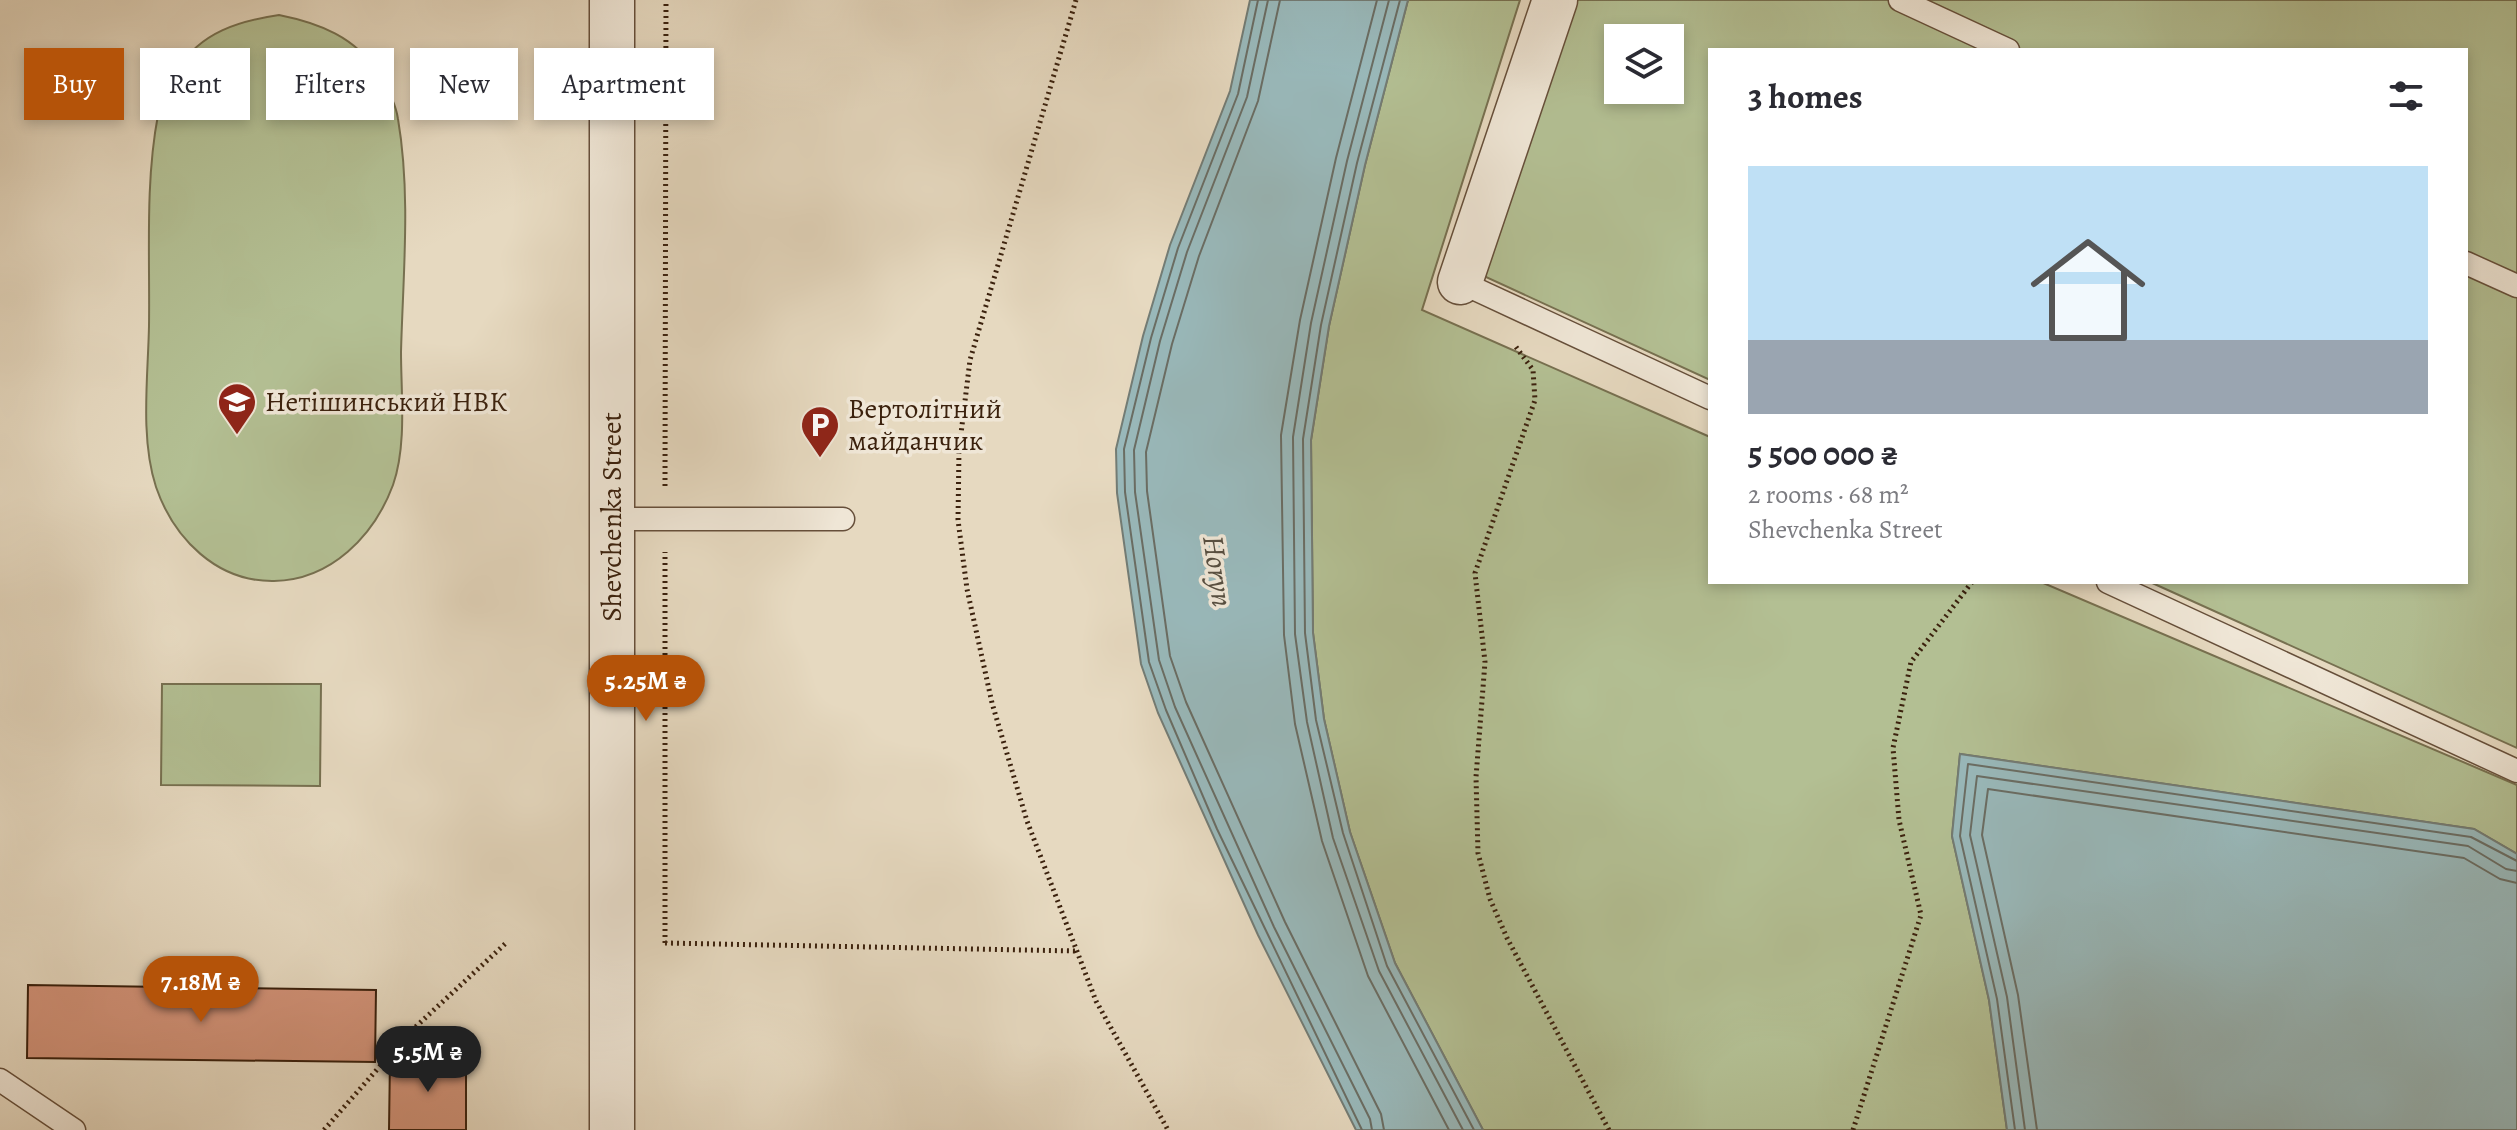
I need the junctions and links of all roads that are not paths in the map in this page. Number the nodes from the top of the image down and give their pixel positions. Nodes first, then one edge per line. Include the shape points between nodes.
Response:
1 (612, 0) edge
2 (1555, 0) edge
3 (1900, 0) edge
4 (2004, 48) edge
5 (2468, 264) edge
6 (1460, 282) joint
7 (2517, 286) edge
8 (1708, 397) edge
9 (612, 519) junction
10 (843, 519) dead end
11 (2112, 584) edge
12 (2517, 771) edge
13 (0, 1080) edge
14 (74, 1130) edge
15 (612, 1130) edge

1 - 9 street, Shevchenka Street
2 - 6 street
3 - 4 lane
5 - 7 lane
6 - 8 lane
9 - 10 lane
9 - 15 street, Shevchenka Street
11 - 12 lane
13 - 14 lane

